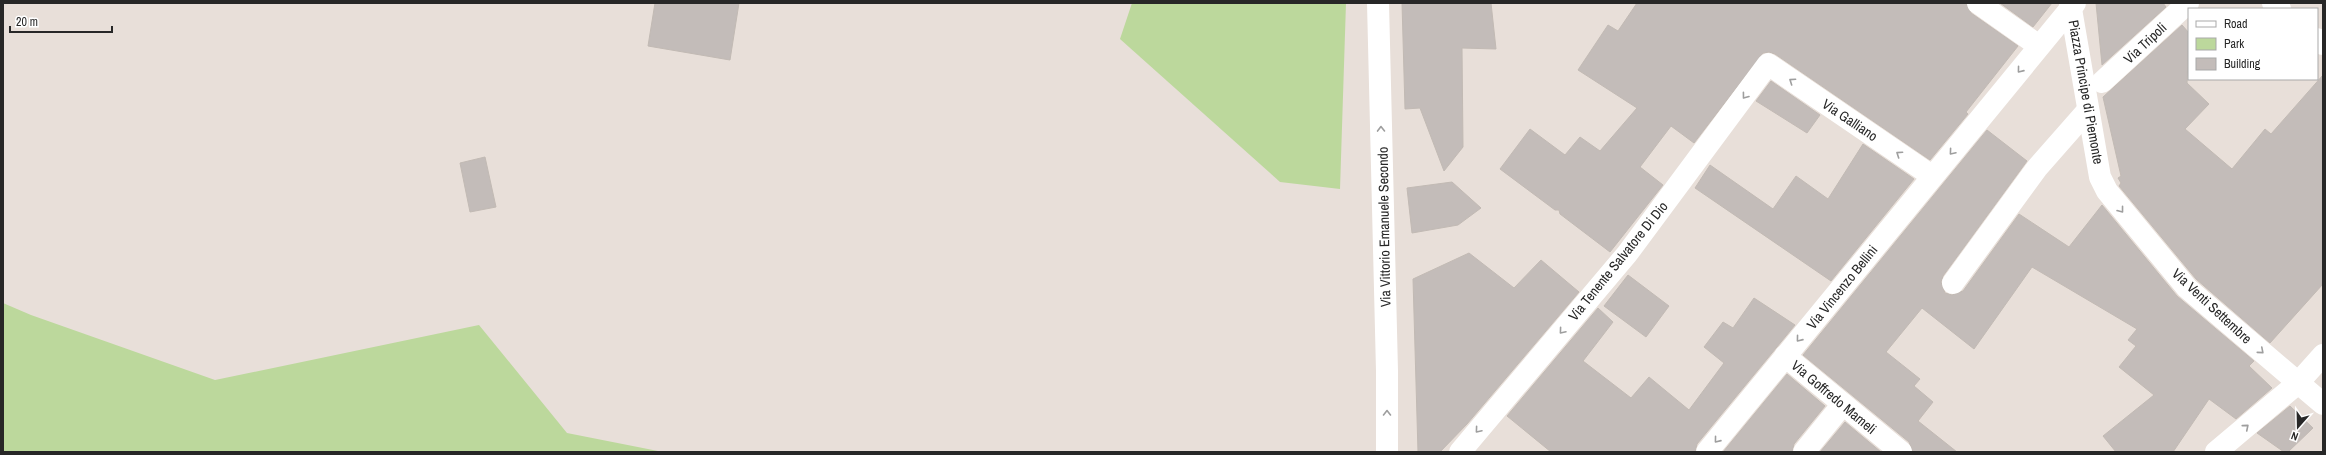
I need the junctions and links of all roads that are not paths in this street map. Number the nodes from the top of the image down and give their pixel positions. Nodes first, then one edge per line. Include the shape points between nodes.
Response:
1 (1378, 3) edge
2 (1978, 3) edge
3 (2188, 3) edge
4 (2072, 4) edge
5 (2032, 42) junction
6 (1768, 64) joint
7 (2102, 82) dead end
8 (2088, 110) junction
9 (1932, 176) junction
10 (2100, 177) joint
11 (1954, 283) dead end
12 (2323, 355) edge
13 (1785, 356) junction
14 (2298, 383) junction
15 (1843, 404) junction
16 (2323, 404) edge
17 (1894, 450) edge
18 (1387, 452) edge
19 (1460, 452) edge
20 (1707, 452) edge
21 (1804, 452) edge
22 (2216, 452) edge

18 -> 1 street, Via Vittorio Emanuele Secondo via 1388,371
2 - 5 street
3 - 7 street, Via Tripoli
4 - 5 street, Via Vincenzo Bellini
4 - 8 street, Piazza Principe di Piemonte
5 -> 9 street, Via Vincenzo Bellini via 1977,122
9 -> 6 street, Via Galliano
6 -> 19 street, Via Tenente Salvatore Di Dio via 1627,254
8 - 10 street, Piazza Principe di Piemonte
8 - 11 street via 2037,168
9 -> 13 street, Via Vincenzo Bellini
10 -> 14 street, Via Venti Settembre via 2107,191 2131,222 2187,288
12 - 14 street
13 - 15 street, Via Goffredo Mameli
13 -> 20 street, Via Vincenzo Bellini
14 - 16 street, Via Venti Settembre
22 -> 14 street
15 - 17 street, Via Goffredo Mameli
15 - 21 street

